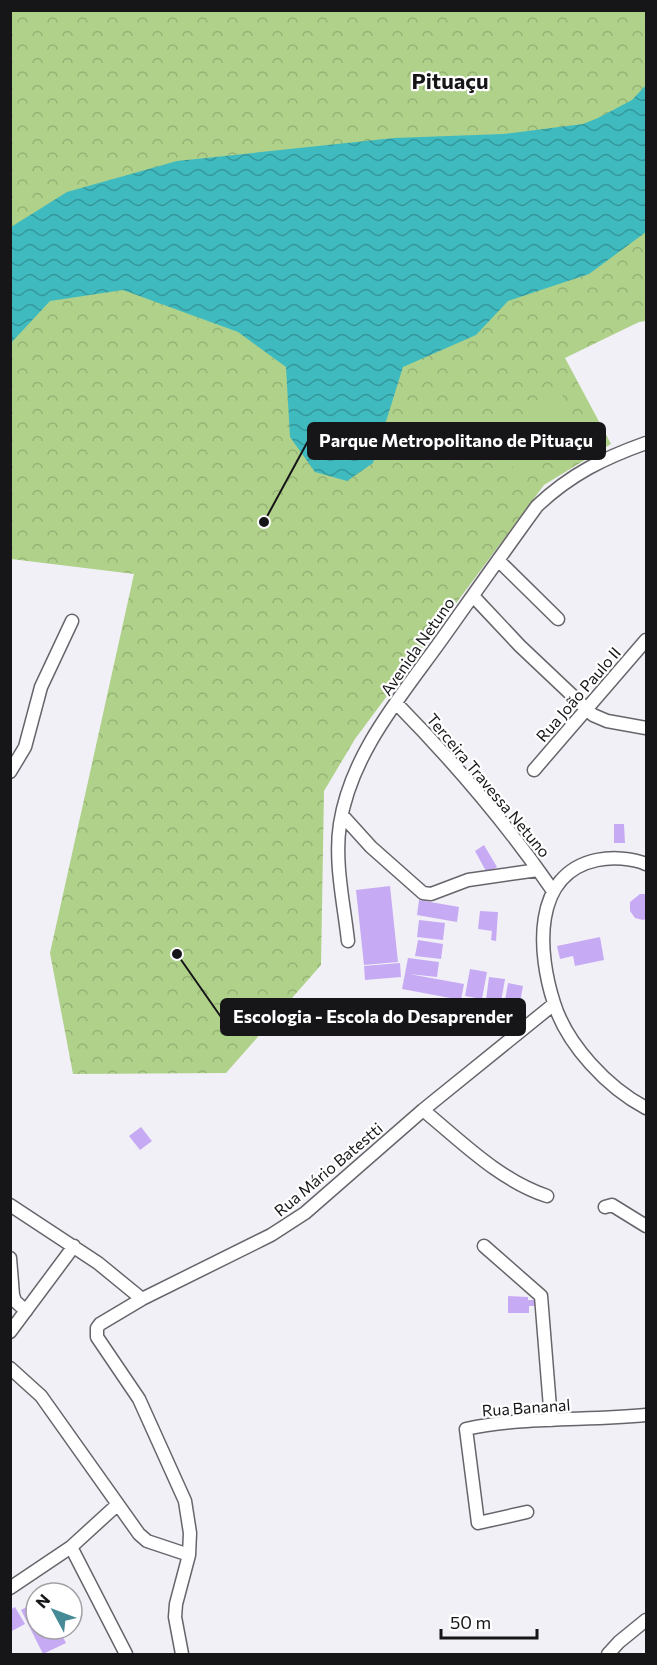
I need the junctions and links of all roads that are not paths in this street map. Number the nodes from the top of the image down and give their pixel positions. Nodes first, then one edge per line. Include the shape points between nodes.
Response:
1 (646, 443) edge
2 (498, 560) junction
3 (473, 596) junction
4 (558, 619) dead end
5 (72, 621) dead end
6 (646, 640) edge
7 (396, 703) junction
8 (587, 710) junction
9 (646, 728) edge
10 (534, 770) dead end
11 (10, 772) edge
12 (342, 815) junction
13 (646, 864) edge
14 (538, 870) junction
15 (553, 891) junction
16 (348, 941) dead end
17 (554, 1004) junction
18 (646, 1108) edge
19 (423, 1110) junction
20 (547, 1196) dead end
21 (10, 1205) edge
22 (605, 1207) dead end
23 (646, 1226) edge
24 (74, 1246) junction
25 (484, 1246) dead end
26 (10, 1258) edge
27 (142, 1299) junction
28 (26, 1311) junction
29 (10, 1332) edge
30 (10, 1368) edge
31 (646, 1415) edge
32 (550, 1420) junction
33 (117, 1505) junction
34 (527, 1512) dead end
35 (71, 1547) junction
36 (189, 1555) junction
37 (10, 1588) edge
38 (646, 1620) edge
39 (126, 1654) edge
40 (182, 1654) edge
41 (608, 1654) edge

1 - 2 street, Avenida Netuno via 609,456 566,481 537,506
2 - 3 street, Avenida Netuno
2 - 4 street
3 - 7 street, Avenida Netuno
3 - 8 street
5 - 11 street via 41,687 25,747
6 - 8 street, Rua João Paulo II
7 - 12 street, Avenida Netuno via 361,760
7 - 14 street, Terceira Travessa Netuno via 465,779
8 - 9 street via 607,721
8 - 10 street, Rua João Paulo II
12 - 14 street via 423,892 431,894 468,880
12 - 16 street, Avenida Netuno via 338,839
13 - 15 street via 607,858 589,862 574,869
14 - 15 street, Terceira Travessa Netuno
15 - 17 street via 544,920 542,948
17 - 18 street via 562,1023 596,1071
17 - 19 street, Rua Mário Batestti
19 - 20 street via 488,1164
19 - 27 street, Rua Mário Batestti via 294,1221
21 - 24 street
22 - 23 street via 612,1205
24 - 27 street
24 - 28 street
25 - 32 street via 541,1296
26 - 28 street via 12,1295
27 - 36 street, Rua Mário Batestti via 100,1324 96,1334 139,1399 185,1501
28 - 29 street
30 - 33 street via 46,1402
31 - 32 street, Rua Bananal
32 - 34 street, Rua Bananal via 466,1429 478,1523
33 - 35 street
33 - 36 street via 147,1541
35 - 37 street
35 - 39 street
36 - 40 street via 175,1617
38 - 41 street

